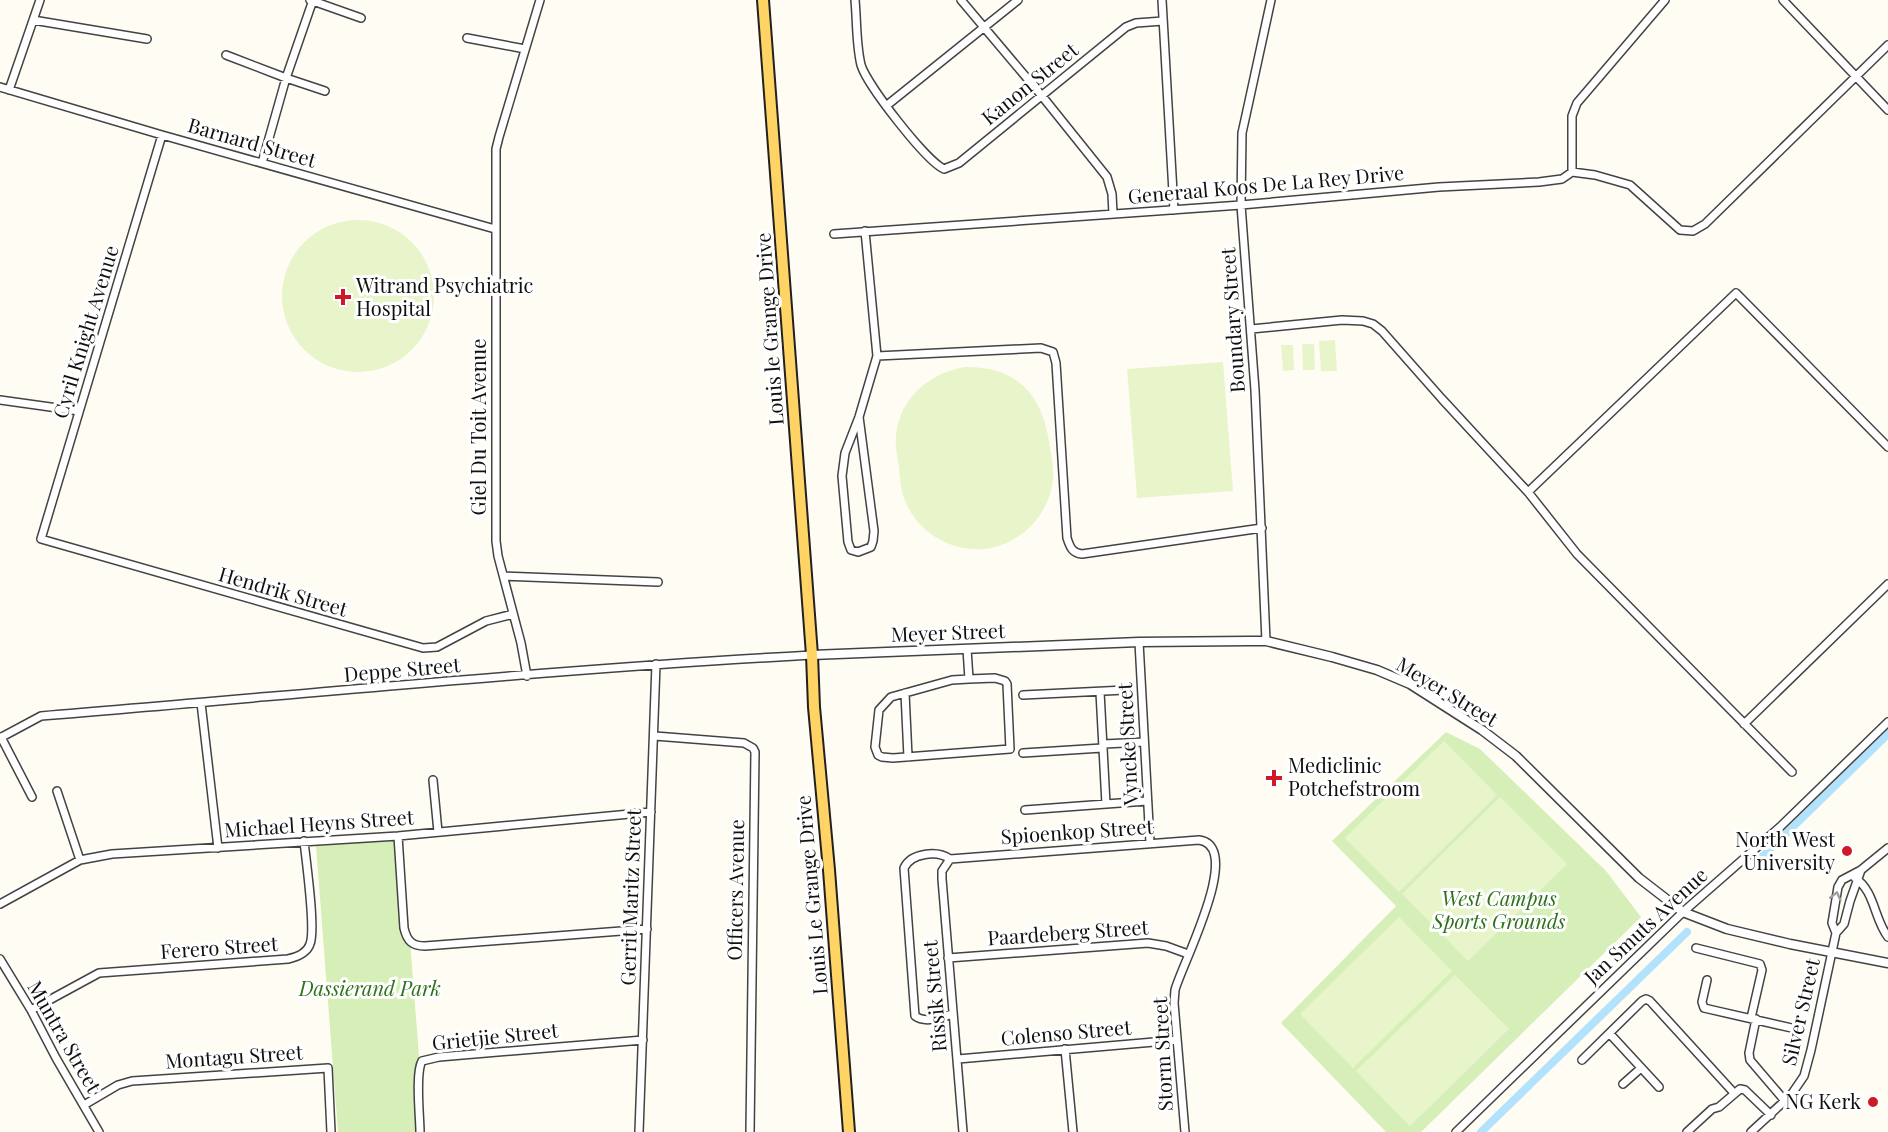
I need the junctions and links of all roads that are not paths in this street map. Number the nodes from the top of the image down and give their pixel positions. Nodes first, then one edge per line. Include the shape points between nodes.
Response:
1 (40, 0) edge
2 (312, 0) edge
3 (540, 0) edge
4 (763, 0) edge
5 (855, 0) edge
6 (961, 0) edge
7 (1018, 0) edge
8 (1162, 0) edge
9 (1271, 0) edge
10 (1665, 0) edge
11 (1783, 0) edge
12 (361, 18) dead end
13 (33, 20) junction
14 (1163, 21) junction
15 (983, 28) junction
16 (467, 38) dead end
17 (147, 39) dead end
18 (1888, 45) edge
19 (525, 49) junction
20 (226, 56) dead end
21 (1856, 77) junction
22 (286, 78) junction
23 (0, 87) edge
24 (9, 90) junction
25 (325, 91) dead end
26 (1042, 96) junction
27 (886, 106) junction
28 (1888, 110) edge
29 (162, 135) junction
30 (262, 163) junction
31 (1572, 172) junction
32 (1241, 205) junction
33 (1174, 210) junction
34 (1113, 214) junction
35 (495, 229) junction
36 (865, 231) junction
37 (834, 234) dead end
38 (1251, 329) junction
39 (877, 356) junction
40 (0, 400) edge
41 (79, 411) junction
42 (860, 417) junction
43 (1888, 447) edge
44 (1528, 492) junction
45 (1262, 528) junction
46 (41, 539) joint
47 (504, 576) junction
48 (658, 582) dead end
49 (1888, 584) edge
50 (513, 614) junction
51 (1266, 641) junction
52 (1139, 642) junction
53 (967, 649) junction
54 (812, 656) junction
55 (657, 664) junction
56 (527, 676) junction
57 (969, 679) junction
58 (1125, 690) dead end
59 (1100, 692) junction
60 (905, 693) junction
61 (1023, 695) dead end
62 (201, 703) junction
63 (1888, 722) edge
64 (1744, 724) junction
65 (655, 736) junction
66 (1, 737) edge
67 (1144, 742) junction
68 (1103, 746) junction
69 (1023, 753) dead end
70 (908, 757) junction
71 (1791, 772) dead end
72 (433, 780) dead end
73 (57, 791) dead end
74 (32, 796) dead end
75 (1148, 801) junction
76 (1106, 804) junction
77 (1025, 810) dead end
78 (651, 812) junction
79 (438, 832) junction
80 (398, 836) junction
81 (304, 841) junction
82 (1206, 841) joint
83 (1150, 843) junction
84 (218, 848) junction
85 (1888, 848) edge
86 (950, 859) junction
87 (80, 860) junction
88 (1861, 870) junction
89 (1850, 876) junction
90 (1858, 880) junction
91 (0, 904) edge
92 (1683, 912) junction
93 (647, 929) junction
94 (1836, 933) junction
95 (1888, 937) edge
96 (1696, 948) dead end
97 (1833, 951) junction
98 (1188, 954) junction
99 (948, 958) junction
100 (0, 959) edge
101 (1888, 963) edge
102 (1707, 980) dead end
103 (31, 1010) junction
104 (953, 1014) junction
105 (1754, 1019) junction
106 (1796, 1029) dead end
107 (1610, 1034) junction
108 (643, 1040) junction
109 (1177, 1041) junction
110 (1065, 1049) junction
111 (958, 1059) junction
112 (1582, 1060) dead end
113 (1641, 1068) junction
114 (1623, 1084) dead end
115 (1659, 1087) dead end
116 (1734, 1093) junction
117 (1785, 1101) junction
118 (84, 1105) junction
119 (1770, 1115) junction
120 (99, 1132) edge
121 (331, 1132) edge
122 (420, 1132) edge
123 (639, 1132) edge
124 (750, 1132) edge
125 (849, 1132) edge
126 (963, 1132) edge
127 (1073, 1132) edge
128 (1185, 1132) edge
129 (1456, 1132) edge
130 (1687, 1132) edge
131 (1751, 1132) edge

1 - 13 street
2 - 12 street
2 - 22 street
3 - 19 street, Giel Du Toit Avenue
4 - 54 main road, Louis le Grange Drive
5 - 27 street via 862,66
6 - 15 street
7 - 15 street
8 - 14 street
9 - 32 street, Boundary Street via 1242,133
10 - 31 street via 1577,103 1572,116
11 - 21 street
13 - 17 street
13 - 24 street
14 - 26 street, Kanon Street via 1126,27
14 - 33 street
15 - 26 street
15 - 27 street
16 - 19 street
18 - 21 street
19 - 35 street, Giel Du Toit Avenue via 496,149
20 - 22 street
21 - 28 street
21 - 31 street via 1705,224 1693,231 1680,230 1630,185
22 - 25 street
22 - 30 street
23 - 24 street, Barnard Street
24 - 29 street, Barnard Street
26 - 27 street, Kanon Street via 947,168 923,150
26 - 34 street via 1107,177
29 - 30 street, Barnard Street
29 - 41 street, Cyril Knight Avenue
30 - 35 street, Barnard Street
31 - 32 street, Generaal Koos De La Rey Drive via 1546,182 1439,187
32 - 33 street, Generaal Koos De La Rey Drive
32 - 38 street, Boundary Street
33 - 34 street, Generaal Koos De La Rey Drive
34 - 36 street, Generaal Koos De La Rey Drive
35 - 47 street, Giel Du Toit Avenue via 495,541
36 - 37 street, Generaal Koos De La Rey Drive
36 - 39 street
38 - 44 street via 1342,320 1373,324
38 - 45 street, Boundary Street
39 - 42 street
39 - 45 street via 1041,348 1053,352 1067,537 1076,553
40 - 41 street
41 - 46 street, Cyril Knight Avenue
42 - 42 street via 874,531 871,547 858,552 848,542 842,476 845,453
43 - 44 street via 1736,293
44 - 64 street via 1576,554
45 - 51 street, Boundary Street
46 - 50 street, Hendrik Street via 417,647 437,647 486,621
47 - 48 street
47 - 50 street, Giel Du Toit Avenue
49 - 64 street
50 - 56 street, Giel Du Toit Avenue
51 - 52 street, Meyer Street
51 - 92 street, Meyer Street via 1377,670 1410,684 1451,709 1516,756 1639,878
52 - 53 street, Meyer Street
52 - 67 street, Vyncke Street
53 - 54 street, Meyer Street
53 - 57 street
54 - 55 street, Deppe Street
54 - 125 main road, Louis Le Grange Drive
55 - 56 street, Deppe Street
55 - 65 street, Gerrit Maritz Street
56 - 62 street, Deppe Street
57 - 60 street
57 - 70 street via 995,678 1007,684 1010,749
58 - 59 street
59 - 61 street
59 - 68 street
60 - 70 street
60 - 70 street via 891,697 879,710 875,747 882,757
62 - 66 street, Deppe Street via 41,716
62 - 84 street
63 - 92 street, Jan Smuts Avenue via 1780,827
64 - 71 street
65 - 78 street, Gerrit Maritz Street
65 - 124 street, Officers Avenue via 744,743 755,752
66 - 74 street
67 - 68 street
67 - 75 street, Vyncke Street
68 - 69 street
68 - 76 street
72 - 79 street
73 - 87 street
75 - 76 street
75 - 83 street, Vyncke Street
76 - 77 street
78 - 79 street, Michael Heyns Street
78 - 93 street, Gerrit Maritz Street
79 - 80 street, Michael Heyns Street
80 - 81 street, Michael Heyns Street
80 - 93 street via 404,928 415,945
81 - 84 street, Michael Heyns Street
81 - 103 street, Ferero Street via 311,934 306,951 288,959 99,973
82 - 83 street, Spioenkop Street
82 - 98 street, Storm Street via 1213,848 1214,886
83 - 86 street, Spioenkop Street
84 - 87 street, Michael Heyns Street via 112,854
85 - 88 street
86 - 99 street, Rissik Street via 942,871
86 - 104 street, Spioenkop Street via 939,854 916,856 904,868 915,1016 921,1020
87 - 91 street, Michael Heyns Street
88 - 89 street
88 - 90 street
89 - 90 street
94 -> 89 street via 1832,923 1838,887
90 - 94 street via 1844,924
90 - 95 street
92 - 97 street, Meyer Street via 1727,929
92 - 129 street, Jan Smuts Avenue
93 - 108 street, Gerrit Maritz Street
94 - 97 street, Silver Street
96 - 105 street via 1760,964
97 - 101 street, Meyer Street
97 - 117 street, Silver Street via 1807,1067 1800,1084
98 - 99 street, Paardeberg Street via 1148,944
98 - 109 street, Storm Street via 1175,990
99 - 104 street, Rissik Street
100 - 103 street, Muntra Street
102 - 105 street via 1704,1008
103 - 118 street, Muntra Street
104 - 111 street, Rissik Street
105 - 106 street
105 - 117 street via 1750,1060
107 - 112 street
107 - 113 street
107 - 116 street via 1642,1001 1648,1000
108 - 122 street, Grietjie Street via 439,1056 422,1061 418,1078
108 - 123 street, Gerrit Maritz Street
109 - 110 street, Colenso Street
109 - 128 street, Storm Street
110 - 111 street, Colenso Street
110 - 127 street
111 - 126 street, Rissik Street
113 - 114 street
113 - 115 street
116 - 119 street via 1744,1089
116 - 130 street
117 - 119 street, Silver Street
118 - 120 street, Muntra Street
118 - 121 street, Montagu Street via 132,1081 328,1068
119 - 131 street, Silver Street

